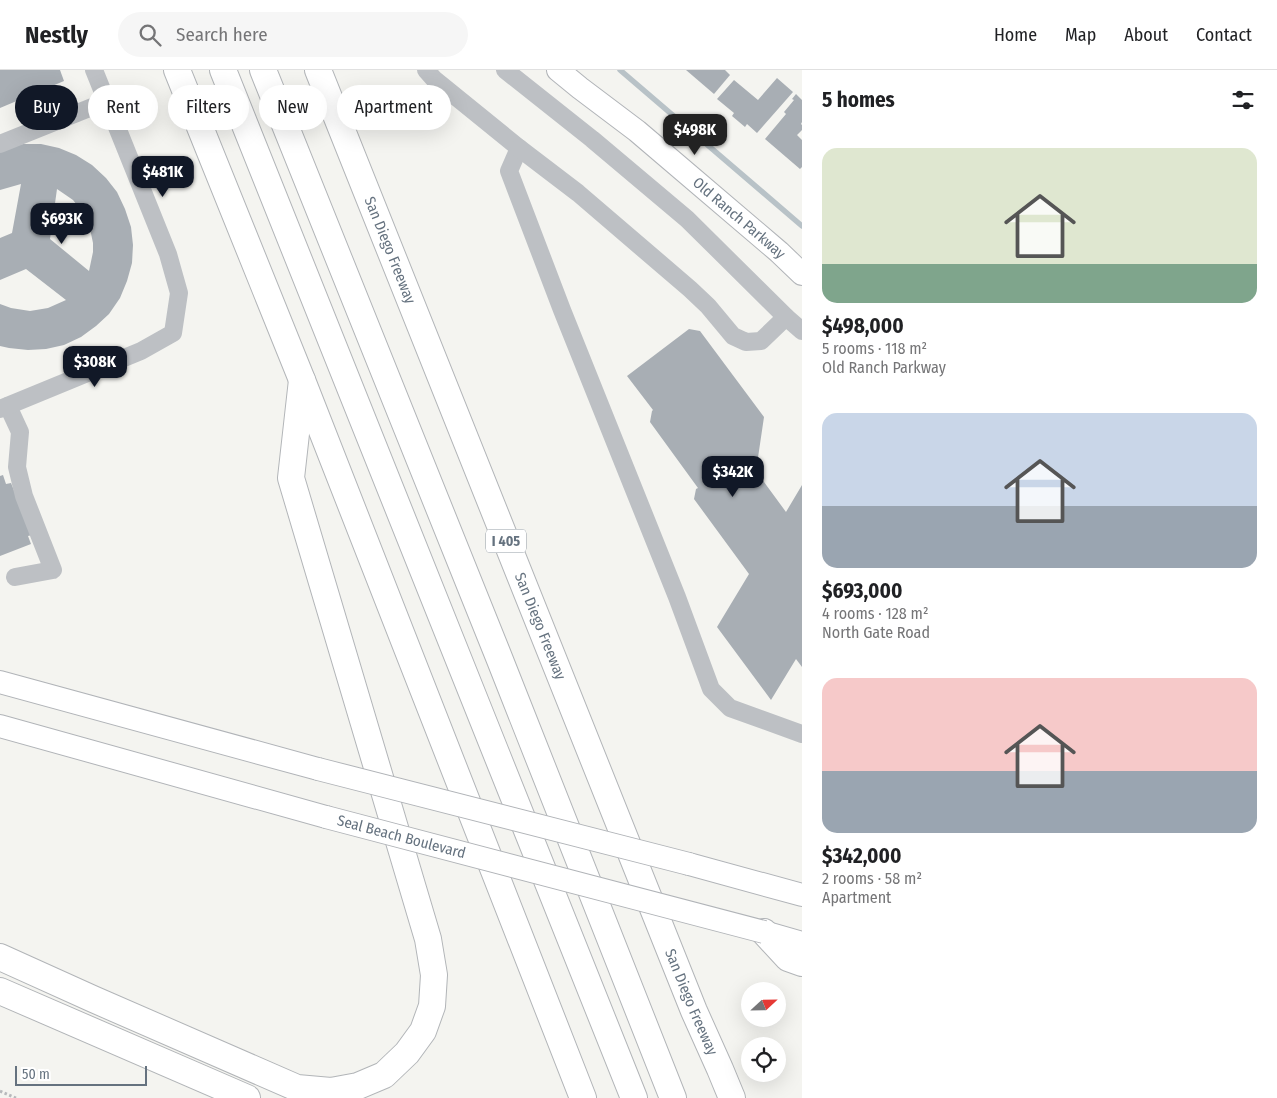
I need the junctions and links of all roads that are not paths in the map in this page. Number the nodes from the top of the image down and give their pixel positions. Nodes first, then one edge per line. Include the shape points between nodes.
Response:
1 (94, 70) edge
2 (177, 70) edge
3 (223, 70) edge
4 (263, 70) edge
5 (318, 70) edge
6 (426, 70) edge
7 (505, 70) edge
8 (558, 70) edge
9 (100, 85) edge
10 (88, 107) edge
11 (118, 130) edge
12 (0, 144) edge
13 (519, 148) junction
14 (802, 274) edge
15 (786, 317) junction
16 (802, 331) edge
17 (302, 380) junction
18 (4, 407) edge
19 (15, 576) dead end
20 (0, 682) edge
21 (0, 726) edge
22 (802, 734) edge
23 (802, 895) edge
24 (764, 932) junction
25 (802, 943) edge
26 (0, 957) edge
27 (802, 963) edge
28 (0, 991) edge
29 (720, 1069) junction
30 (247, 1098) edge
31 (583, 1098) edge
32 (634, 1098) edge
33 (673, 1098) edge
34 (732, 1098) edge
35 (742, 1098) edge

1 - 9 street
2 - 17 highway
3 - 32 highway
4 - 33 highway
5 - 29 highway, San Diego Freeway / I 405
6 - 13 street
7 - 15 street via 687,219
8 - 14 main road, Old Ranch Parkway via 637,131
10 - 12 street
11 - 18 street via 170,261 179,292 173,333 141,351
13 - 15 street via 578,193 690,289 733,336 746,342 761,340
13 - 22 street via 509,172 711,688 730,708
15 - 16 street
17 - 26 highway via 291,478 428,938 434,975 432,1006 423,1031 408,1053 384,1075 358,1086 331,1091 298,1088
17 - 31 highway
18 - 19 street via 20,432 17,467 24,496 53,570
20 - 23 main road, bridge
21 - 24 main road, Seal Beach Boulevard, bridge via 326,817
24 - 25 main road, Seal Beach Boulevard
24 - 27 highway via 788,958
28 - 30 highway
29 - 34 highway, San Diego Freeway / I 405
29 - 35 highway

